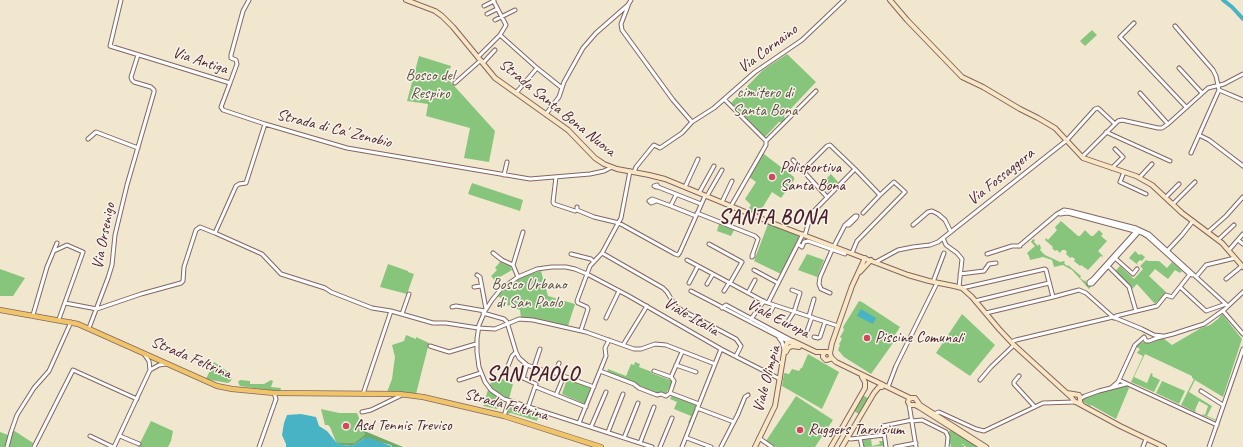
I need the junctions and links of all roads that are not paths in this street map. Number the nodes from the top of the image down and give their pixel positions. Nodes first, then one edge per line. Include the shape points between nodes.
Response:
1 (121, 0) edge
2 (249, 0) edge
3 (406, 0) edge
4 (631, 0) edge
5 (844, 0) edge
6 (890, 0) edge
7 (412, 1) edge
8 (493, 1) edge
9 (628, 5) junction
10 (484, 6) dead end
11 (497, 9) junction
12 (515, 10) dead end
13 (487, 14) dead end
14 (501, 16) junction
15 (495, 20) dead end
16 (1134, 23) dead end
17 (1175, 26) dead end
18 (500, 35) junction
19 (495, 50) dead end
20 (138, 55) junction
21 (480, 60) junction
22 (537, 68) junction
23 (1179, 68) dead end
24 (1243, 74) edge
25 (230, 83) junction
26 (455, 83) dead end
27 (1219, 85) junction
28 (562, 88) junction
29 (1219, 90) junction
30 (816, 91) dead end
31 (516, 93) junction
32 (1140, 93) dead end
33 (1202, 93) junction
34 (724, 99) junction
35 (1243, 100) edge
36 (1186, 108) junction
37 (546, 114) junction
38 (692, 122) junction
39 (264, 124) junction
40 (1114, 124) junction
41 (1168, 124) junction
42 (1106, 132) junction
43 (1199, 135) junction
44 (88, 140) dead end
45 (1066, 140) junction
46 (766, 141) junction
47 (138, 148) junction
48 (1115, 149) dead end
49 (1191, 153) dead end
50 (1082, 157) junction
51 (698, 159) dead end
52 (793, 160) dead end
53 (1170, 161) dead end
54 (507, 162) dead end
55 (1152, 164) dead end
56 (714, 166) dead end
57 (1243, 166) edge
58 (612, 167) junction
59 (1112, 168) junction
60 (855, 169) junction
61 (722, 170) dead end
62 (632, 171) junction
63 (804, 172) junction
64 (1124, 172) junction
65 (504, 175) junction
66 (556, 177) junction
67 (1140, 178) junction
68 (732, 181) dead end
69 (1195, 182) dead end
70 (1178, 184) dead end
71 (658, 187) dead end
72 (685, 187) junction
73 (699, 193) junction
74 (880, 194) junction
75 (1146, 194) dead end
76 (676, 195) dead end
77 (706, 196) junction
78 (827, 197) junction
79 (1166, 197) junction
80 (1243, 197) edge
81 (656, 200) dead end
82 (722, 202) junction
83 (701, 204) junction
84 (1173, 204) junction
85 (671, 205) dead end
86 (731, 206) junction
87 (862, 213) dead end
88 (696, 215) junction
89 (1193, 221) junction
90 (619, 223) junction
91 (845, 225) dead end
92 (913, 225) dead end
93 (1234, 225) dead end
94 (1130, 229) junction
95 (1138, 230) junction
96 (523, 232) dead end
97 (951, 232) junction
98 (1208, 232) junction
99 (215, 233) junction
100 (1142, 233) junction
101 (1243, 234) edge
102 (804, 235) junction
103 (1134, 235) junction
104 (943, 238) junction
105 (1218, 240) junction
106 (1238, 240) junction
107 (57, 243) dead end
108 (709, 244) dead end
109 (798, 244) junction
110 (1243, 244) edge
111 (1019, 246) junction
112 (833, 248) junction
113 (1229, 250) junction
114 (54, 251) junction
115 (1166, 252) junction
116 (493, 253) dead end
117 (602, 253) junction
118 (753, 253) dead end
119 (852, 253) junction
120 (944, 253) dead end
121 (571, 254) dead end
122 (845, 254) dead end
123 (987, 254) dead end
124 (858, 255) junction
125 (1114, 257) junction
126 (868, 258) junction
127 (1235, 258) junction
128 (687, 260) dead end
129 (593, 261) junction
130 (876, 262) junction
131 (862, 263) junction
132 (996, 263) dead end
133 (513, 265) junction
134 (698, 266) junction
135 (1242, 267) edge
136 (1110, 268) dead end
137 (1137, 269) dead end
138 (754, 270) dead end
139 (1191, 273) junction
140 (476, 274) dead end
141 (713, 274) junction
142 (960, 274) junction
143 (588, 275) junction
144 (518, 277) junction
145 (1196, 277) junction
146 (855, 279) junction
147 (1226, 279) dead end
148 (755, 280) dead end
149 (689, 283) dead end
150 (729, 283) junction
151 (778, 283) junction
152 (935, 283) junction
153 (1049, 283) junction
154 (707, 284) dead end
155 (481, 286) junction
156 (1180, 287) junction
157 (474, 288) dead end
158 (961, 288) junction
159 (792, 290) dead end
160 (619, 291) junction
161 (691, 291) dead end
162 (724, 291) dead end
163 (1243, 292) edge
164 (748, 293) junction
165 (830, 293) dead end
166 (409, 294) dead end
167 (1053, 297) junction
168 (814, 299) dead end
169 (764, 301) junction
170 (975, 301) junction
171 (65, 303) junction
172 (768, 303) junction
173 (1227, 305) junction
174 (647, 306) junction
175 (774, 306) junction
176 (452, 307) dead end
177 (722, 308) junction
178 (97, 309) junction
179 (0, 310) edge
180 (391, 311) junction
181 (485, 311) junction
182 (1136, 311) junction
183 (1223, 311) junction
184 (794, 312) junction
185 (985, 313) junction
186 (402, 314) junction
187 (33, 315) junction
188 (769, 315) dead end
189 (810, 317) junction
190 (606, 318) dead end
191 (1115, 318) junction
192 (751, 319) junction
193 (59, 320) junction
194 (71, 322) junction
195 (825, 322) junction
196 (788, 323) dead end
197 (508, 324) junction
198 (838, 326) junction
199 (89, 328) junction
200 (478, 328) junction
201 (1140, 328) junction
202 (581, 330) junction
203 (807, 331) dead end
204 (1150, 334) junction
205 (1243, 334) edge
206 (776, 336) junction
207 (1144, 336) junction
208 (1163, 336) junction
209 (814, 337) dead end
210 (609, 340) junction
211 (1152, 340) junction
212 (791, 341) junction
213 (1147, 341) junction
214 (1139, 342) junction
215 (476, 344) junction
216 (1013, 344) junction
217 (624, 345) junction
218 (430, 346) dead end
219 (797, 346) junction
220 (721, 349) junction
221 (1243, 349) edge
222 (540, 350) dead end
223 (787, 350) junction
224 (142, 352) junction
225 (516, 352) junction
226 (682, 352) junction
227 (785, 354) junction
228 (828, 355) junction
229 (736, 356) junction
230 (157, 358) junction
231 (559, 363) dead end
232 (168, 364) junction
233 (715, 364) junction
234 (150, 365) junction
235 (527, 365) junction
236 (676, 365) junction
237 (154, 367) junction
238 (534, 367) junction
239 (150, 370) junction
240 (542, 370) dead end
241 (506, 371) dead end
242 (600, 371) junction
243 (654, 371) dead end
244 (696, 372) dead end
245 (481, 373) junction
246 (564, 376) junction
247 (1019, 376) dead end
248 (671, 377) junction
249 (862, 378) junction
250 (780, 379) junction
251 (1120, 379) junction
252 (459, 380) dead end
253 (980, 380) dead end
254 (1124, 382) junction
255 (536, 387) junction
256 (594, 387) junction
257 (882, 387) junction
258 (888, 387) junction
259 (1111, 388) junction
260 (1064, 391) junction
261 (606, 392) dead end
262 (1201, 392) dead end
263 (274, 393) junction
264 (670, 393) junction
265 (363, 394) junction
266 (623, 394) dead end
267 (1077, 394) junction
268 (1090, 394) junction
269 (403, 395) junction
270 (556, 395) junction
271 (748, 395) dead end
272 (136, 399) junction
273 (1075, 400) junction
274 (509, 401) junction
275 (638, 403) dead end
276 (912, 403) junction
277 (699, 404) junction
278 (1223, 405) junction
279 (528, 407) junction
280 (586, 407) junction
281 (654, 407) dead end
282 (1035, 407) junction
283 (698, 408) junction
284 (362, 412) dead end
285 (934, 414) junction
286 (504, 416) junction
287 (672, 418) dead end
288 (912, 421) junction
289 (734, 422) junction
290 (579, 423) junction
291 (1218, 425) junction
292 (591, 427) junction
293 (608, 432) junction
294 (884, 435) junction
295 (90, 436) dead end
296 (120, 436) junction
297 (624, 438) junction
298 (687, 438) dead end
299 (759, 438) junction
300 (848, 438) junction
301 (860, 438) junction
302 (1146, 439) junction
303 (640, 443) junction
304 (139, 444) dead end
305 (916, 445) edge
306 (7, 447) edge
307 (34, 447) edge
308 (114, 447) edge
309 (258, 447) edge
310 (601, 447) edge
311 (652, 447) edge
312 (660, 447) edge
313 (682, 447) edge
314 (711, 447) edge
315 (720, 447) edge
316 (755, 447) edge
317 (772, 447) edge
318 (831, 447) edge
319 (842, 447) edge
320 (862, 447) edge
321 (886, 447) edge
322 (895, 447) edge
323 (947, 447) edge
324 (982, 447) edge
325 (986, 447) edge
326 (1143, 447) edge
327 (1164, 447) edge
328 (1210, 447) edge

1 - 20 street, Via Antiga via 110,46
2 - 25 street via 243,11 231,55 237,64
3 - 7 street, Strada Santa Bona Nuova
4 - 9 street
5 - 34 street, Via Cornaino via 802,40 755,72
6 - 45 street via 959,75 1045,122 1058,130
7 - 21 street, Strada Santa Bona Nuova via 441,14
8 - 10 street
8 - 11 street
9 - 28 street via 583,48
9 - 38 street via 621,24 622,30
11 - 13 street
11 - 14 street
12 - 14 street
14 - 15 street
14 - 18 street via 506,26
16 - 36 street via 1120,37
17 - 27 street via 1213,70
18 - 21 street
18 - 22 street
19 - 21 street, Strada Santa Bona Nuova
20 - 25 street, Via Antiga
20 - 47 street, Via Orsenigo via 132,80 151,87 154,92
21 - 26 street, Strada Santa Bona Nuova
21 - 31 street, Strada Santa Bona Nuova via 498,80
22 - 28 street
22 - 31 street
23 - 33 street
24 - 27 street
25 - 39 street, Via Antiga via 221,107 223,110
27 - 29 street
27 - 33 street via 1209,87
28 - 37 street via 559,97
29 - 35 street
29 - 43 street
30 - 46 street
31 - 37 street, Strada Santa Bona Nuova
32 - 41 street
33 - 36 street
34 - 38 street, Via Cornaino
34 - 46 street
36 - 41 street
37 - 58 street, Strada Santa Bona Nuova via 568,130 594,158
38 - 62 street, Via Cornaino via 682,133 660,148 654,145
39 - 65 street, Strada di Ca' Zenobio via 347,148
39 - 99 street, Strada di Ca' Zenobio via 246,183 236,186
40 - 41 street via 1122,120 1158,128
40 - 42 street
40 - 45 street, Via Fossaggera via 1098,108
42 - 50 street
42 - 53 street
43 - 49 street
43 - 57 street
44 - 47 street via 96,132
45 - 50 street
45 - 97 street, Via Fossaggera
46 - 86 street
47 - 178 street, Via Orsenigo via 117,226 112,265
48 - 59 street via 1123,157
50 - 59 street
51 - 72 street
52 - 63 street
54 - 65 street
55 - 67 street
56 - 73 street
58 - 62 street, Strada Santa Bona Nuova
58 - 66 street, Strada di Ca' Zenobio via 590,174
59 - 64 street
60 - 63 street via 830,145 804,169
60 - 74 street
60 - 78 street
61 - 77 street
62 - 72 street, Strada Santa Bona Nuova
62 - 90 street
63 - 78 street
64 - 67 street
64 - 75 street via 1120,182
65 - 66 street, Strada di Ca' Zenobio via 530,179
66 - 90 street via 554,204
67 - 79 street
68 - 82 street
69 - 84 street
70 - 79 street
71 - 83 street
72 - 73 street, Strada Santa Bona Nuova
73 - 77 street, Strada Santa Bona Nuova
74 - 87 street
74 - 119 street via 894,182 906,192 857,241
76 - 85 street
77 - 82 street, Strada Santa Bona Nuova
77 - 83 street
78 - 102 street via 811,214
79 - 84 street
80 - 98 street
81 - 88 street
82 - 86 street, Strada Santa Bona Nuova
83 - 88 street
84 - 89 street
86 - 102 street, Strada Santa Bona Nuova
88 - 90 street via 678,255
88 - 118 street via 755,236 758,240
89 - 98 street
89 - 115 street
90 - 117 street
91 - 112 street
92 - 97 street via 928,212 932,212 945,220
93 - 105 street
94 - 95 street
94 - 103 street
94 - 111 street via 1064,213
95 - 100 street
95 - 103 street
95 - 111 street via 1064,210
95 - 115 street via 1149,234
96 - 133 street
97 - 104 street, Via Fossaggera
98 - 105 street
99 - 178 street via 200,227 196,230 181,283
99 - 180 street via 262,254 281,274 325,288 372,308
100 - 103 street
100 - 115 street
101 - 106 street
102 - 109 street
102 - 112 street, Strada Santa Bona Nuova
103 - 125 street
104 - 130 street, Via Fossaggera via 932,245 895,251
104 - 142 street via 947,246 961,258
105 - 113 street
106 - 110 street
106 - 113 street
107 - 114 street
108 - 150 street via 742,262
109 - 112 street via 802,247 804,242 808,241
109 - 151 street
111 - 123 street
112 - 119 street, Strada Santa Bona Nuova
112 - 122 street
112 - 165 street via 818,284 821,289
113 - 127 street
114 - 171 street, Via Orsenigo via 67,245 83,252
114 - 187 street
115 - 139 street
116 - 133 street
117 - 129 street
117 - 229 street via 663,288 676,306 736,339 741,346
119 - 124 street, Strada Santa Bona Nuova
120 - 152 street
121 - 129 street
124 - 126 street, Strada Santa Bona Nuova
124 - 131 street
125 - 125 street via 1089,282 1089,284 1092,284
125 - 137 street via 1133,274
126 - 130 street, Strada Santa Bona Nuova
126 - 131 street
126 - 146 street
127 - 135 street
127 - 145 street via 1206,265
128 - 134 street
129 - 143 street
130 - 152 street, Strada Santa Bona Nuova
131 - 146 street
132 - 142 street via 989,264 984,271
133 - 144 street
134 - 141 street
134 - 149 street
135 - 147 street
136 - 182 street via 1129,287
138 - 151 street
139 - 145 street
139 - 156 street
140 - 155 street via 480,278
141 - 150 street
141 - 154 street
142 - 158 street
143 - 144 street, Viale Italia via 569,268 552,267
143 - 160 street, Viale Italia
143 - 202 street via 577,302 588,309
144 - 181 street, Viale Italia via 499,291
145 - 173 street
146 - 198 street
148 - 164 street
150 - 162 street
150 - 164 street
151 - 172 street
152 - 158 street, Strada Santa Bona Nuova
152 - 258 street
153 - 158 street via 1044,269
153 - 167 street
153 - 170 street
155 - 157 street
155 - 181 street
156 - 173 street via 1206,311
156 - 182 street via 1172,297 1166,295 1157,306
158 - 170 street
159 - 184 street via 800,292
160 - 174 street, Viale Italia
160 - 190 street
161 - 177 street, Viale Europa
163 - 173 street
164 - 169 street
166 - 186 street
167 - 185 street
167 - 191 street via 1081,290
168 - 189 street
169 - 172 street
169 - 192 street
170 - 185 street
171 - 178 street
171 - 193 street
172 - 175 street
173 - 183 street
174 - 217 street
174 - 220 street, Viale Italia
175 - 184 street
175 - 188 street
176 - 181 street
177 - 192 street, Viale Europa via 726,305
177 - 206 street, Viale Europa
178 - 199 street, Via Orsenigo
179 - 187 main road, Strada Feltrina
180 - 186 street
180 - 265 street
181 - 197 street via 504,319
181 - 200 street, Viale Italia
182 - 191 street
183 - 205 street
183 - 208 street via 1202,325
184 - 189 street
184 - 196 street
185 - 216 street
186 - 200 street via 433,323
187 - 193 main road, Strada Feltrina
189 - 195 street
189 - 203 street
191 - 201 street
191 - 216 street via 1016,340
192 - 212 street, Viale Europa
193 - 194 main road, Strada Feltrina
194 - 199 main road, Strada Feltrina
194 - 306 street via 49,371 34,388 17,415
195 - 198 street
195 - 209 street via 820,337
197 - 200 street via 495,329
197 - 202 street via 528,319
197 - 225 street
198 - 228 street
199 - 224 main road, Strada Feltrina
200 - 215 street, Viale Italia
201 - 204 street
201 - 207 street
202 - 210 street
204 - 207 street via 1146,333
204 - 208 street
204 - 211 street
206 - 212 street, Viale Europa
206 - 227 street via 782,342
207 - 213 street
207 - 214 street
208 - 211 street
210 - 217 street
210 - 242 street via 605,348 607,355
211 - 213 street
212 - 219 street, Viale Europa
212 - 223 street
212 - 227 street, Viale Olimpia via 785,347
212 - 228 street, Viale Europa
213 - 214 street
214 - 251 street via 1134,347
215 - 218 street via 449,352
215 - 245 street, Viale Italia
216 - 253 street
216 - 260 street
217 - 226 street via 639,350 653,345 664,345
219 - 223 street
219 - 228 street, Viale Europa via 823,358
220 - 229 street, Viale Italia
220 - 233 street
221 - 278 street
222 - 238 street
223 - 227 street
224 - 230 main road, Strada Feltrina
224 - 234 street
225 - 235 street
225 - 241 street
226 - 233 street
226 - 236 street
227 - 250 street, Viale Olimpia
228 - 249 street, Viale Europa via 835,364
228 - 258 street, Viale Europa via 836,362
229 - 250 street, Viale Italia
230 - 232 main road, Strada Feltrina
230 - 234 street
230 - 237 street
231 - 246 street via 555,373
232 - 237 street
232 - 263 main road, Strada Feltrina via 216,386 232,390
233 - 277 street
234 - 239 street
235 - 238 street
235 - 255 street via 523,378 535,383
236 - 244 street
236 - 248 street
237 - 239 street
238 - 240 street
239 - 272 street
242 - 256 street
242 - 264 street via 657,395 666,396
243 - 248 street
245 - 252 street
245 - 274 street, Viale Italia via 491,390
246 - 256 street
246 - 270 street
247 - 282 street via 1014,384
248 - 264 street via 674,381
249 - 257 street, Viale Europa
249 - 318 street via 865,388
250 - 299 street, Viale Olimpia via 775,406
251 - 254 street
251 - 259 street
254 - 259 street
254 - 291 street
255 - 270 street
255 - 279 street
256 - 280 street
257 - 276 street, Viale Europa
257 - 300 street via 874,393
258 - 276 street, Viale Europa
259 - 268 street
260 - 267 street
260 - 273 street
261 - 292 street
262 - 278 street
263 - 265 main road, Strada Feltrina
263 - 309 street via 276,399
264 - 277 street
265 - 269 main road, Strada Feltrina
266 - 293 street
267 - 268 street
267 - 273 street via 1073,395
267 - 273 street via 1080,396
268 - 273 street
269 - 284 street, Strada Feltrina
269 - 286 main road, Strada Feltrina via 423,397
270 - 280 street
271 - 289 street
272 - 296 street
272 - 307 street via 73,370
273 - 282 street via 1046,402
273 - 302 street
274 - 279 street, Viale Italia
274 - 286 street
275 - 297 street
276 - 285 street, Viale Europa
276 - 288 street
276 - 324 street, Viale Europa
277 - 283 street
278 - 291 street
279 - 290 street, Viale Italia
280 - 290 street
281 - 303 street
282 - 285 street via 984,431 939,412
283 - 289 street
283 - 313 street
285 - 325 street, Viale Europa
286 - 310 main road, Strada Feltrina
287 - 312 street
288 - 294 street via 882,426
288 - 305 street
288 - 323 street via 921,419 946,432
289 - 315 street
290 - 292 street, Viale Italia
291 - 328 street
292 - 293 street, Viale Italia
293 - 297 street, Viale Italia
294 - 301 street
294 - 321 street
295 - 308 street
296 - 304 street
296 - 308 street
297 - 303 street, Viale Italia
298 - 314 street
299 - 316 street, Viale Olimpia
299 - 317 street
300 - 301 street
300 - 319 street
301 - 320 street
302 - 326 street
302 - 327 street
303 - 311 street, Viale Italia
305 - 322 street

